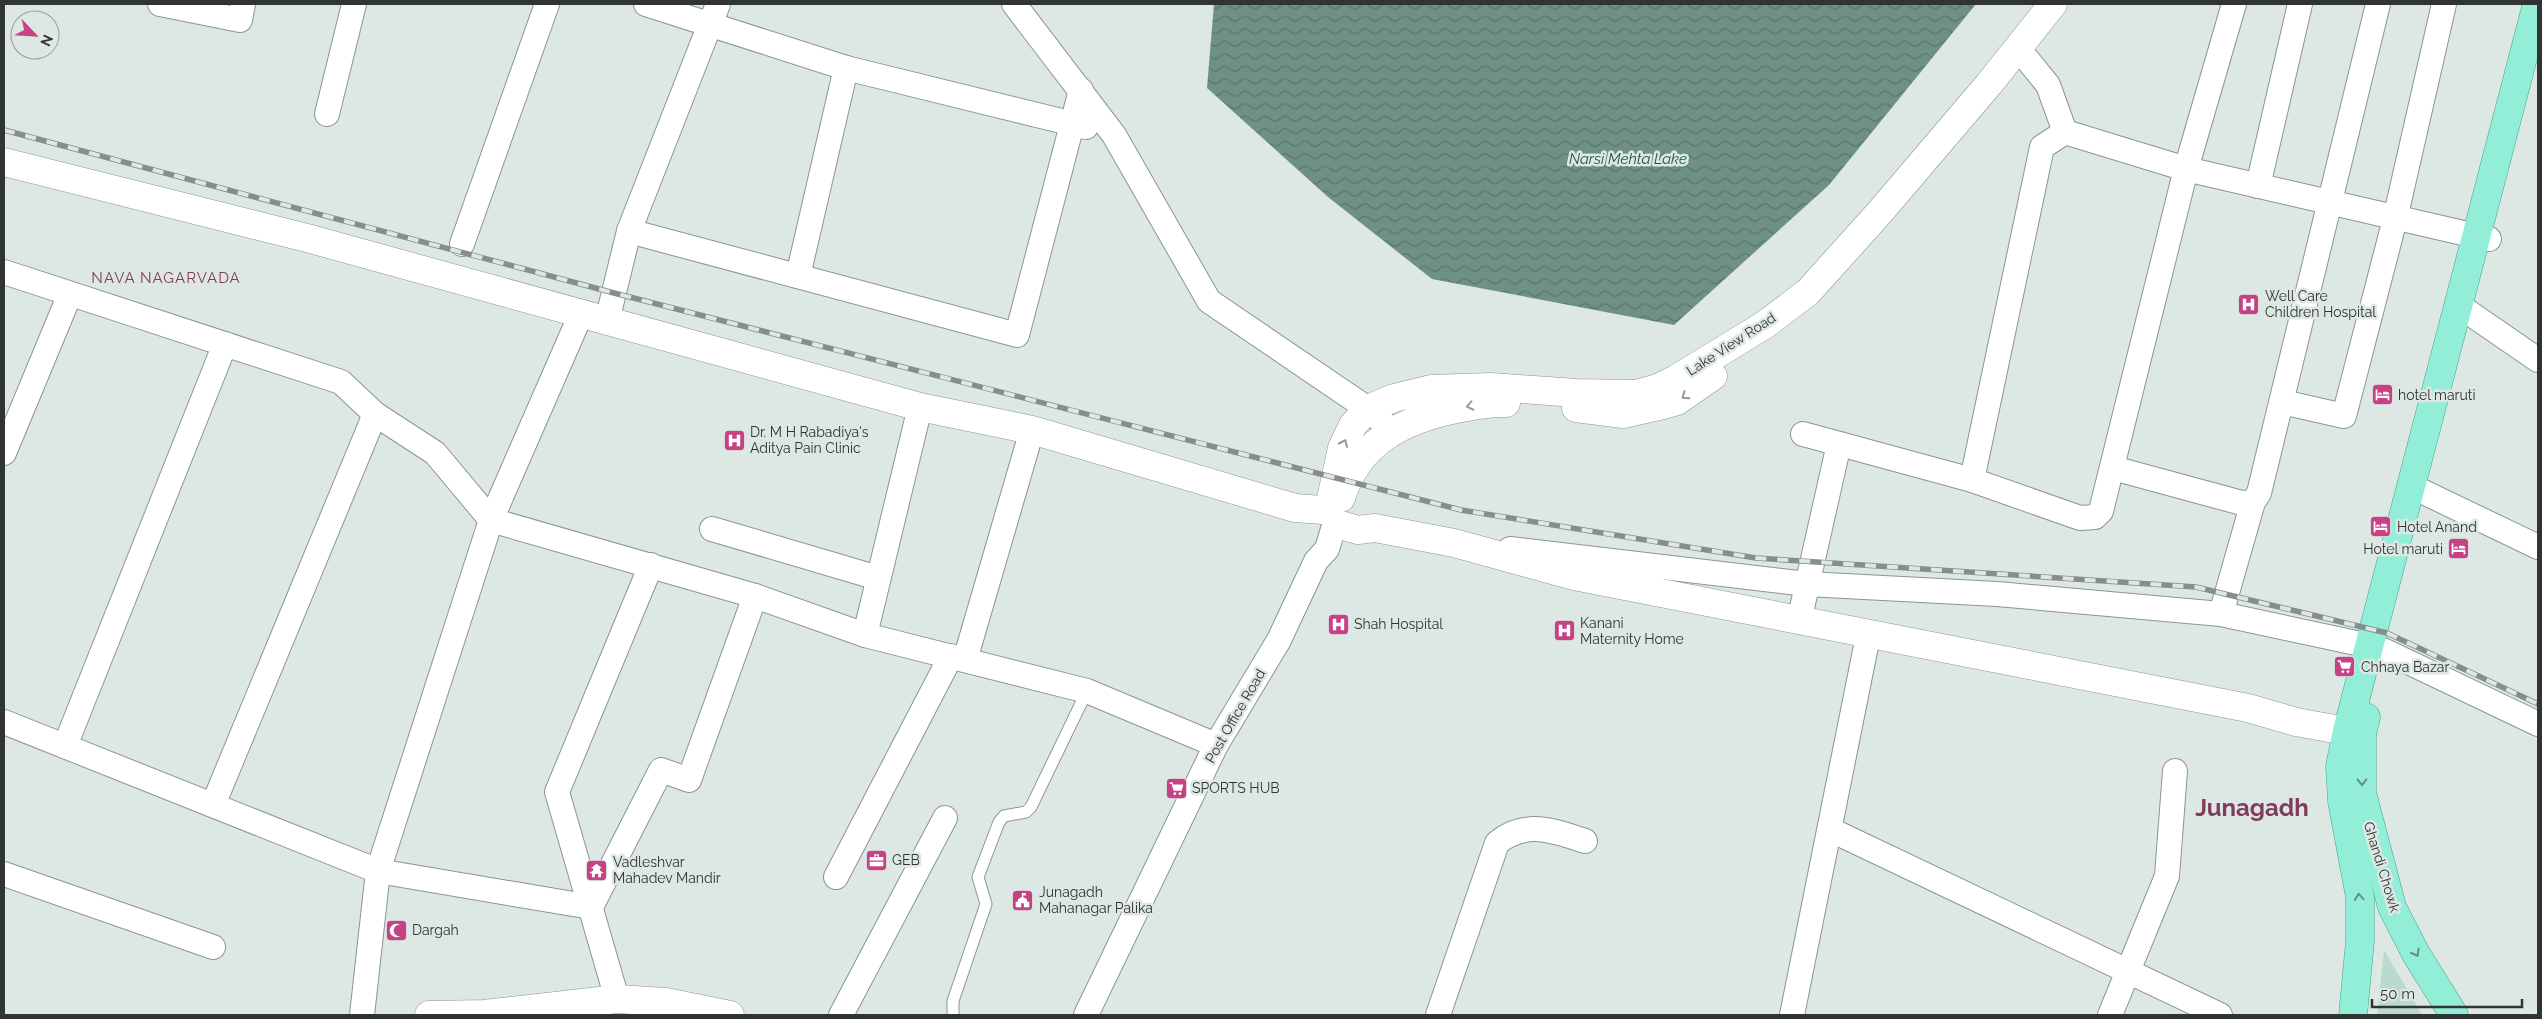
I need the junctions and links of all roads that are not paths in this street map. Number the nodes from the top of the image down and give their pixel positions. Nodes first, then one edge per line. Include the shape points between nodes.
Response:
1 (160, 4) edge
2 (243, 4) edge
3 (354, 4) edge
4 (547, 4) edge
5 (650, 4) edge
6 (1014, 4) edge
7 (2053, 4) edge
8 (2074, 4) edge
9 (2234, 4) edge
10 (2300, 4) edge
11 (2378, 4) edge
12 (2444, 4) edge
13 (2537, 4) edge
14 (714, 14) edge
15 (2024, 53) junction
16 (2538, 58) edge
17 (846, 68) junction
18 (1081, 90) junction
19 (327, 114) dead end
20 (1072, 123) junction
21 (2065, 132) junction
22 (1114, 135) junction
23 (4, 162) edge
24 (2186, 168) junction
25 (2258, 186) junction
26 (2330, 203) junction
27 (2395, 219) junction
28 (629, 231) junction
29 (2483, 237) junction
30 (462, 244) dead end
31 (4, 272) edge
32 (798, 276) junction
33 (70, 294) junction
34 (2463, 308) junction
35 (581, 314) junction
36 (607, 321) junction
37 (225, 344) junction
38 (2538, 360) edge
39 (2282, 402) junction
40 (920, 407) junction
41 (1368, 409) junction
42 (374, 414) junction
43 (1032, 430) junction
44 (1392, 431) junction
45 (1804, 434) dead end
46 (1839, 444) junction
47 (4, 453) edge
48 (2113, 468) junction
49 (1972, 480) junction
50 (2416, 489) junction
51 (2254, 502) junction
52 (1330, 515) junction
53 (491, 520) junction
54 (712, 528) dead end
55 (1454, 542) junction
56 (2538, 547) edge
57 (651, 565) junction
58 (878, 578) junction
59 (1807, 584) junction
60 (755, 596) junction
61 (2221, 614) junction
62 (1799, 621) junction
63 (865, 635) junction
64 (1868, 636) junction
65 (2376, 648) junction
66 (958, 658) junction
67 (1087, 691) junction
68 (4, 722) edge
69 (2538, 724) edge
70 (2354, 732) junction
71 (1216, 745) junction
72 (65, 746) junction
73 (2175, 772) dead end
74 (213, 805) junction
75 (945, 818) dead end
76 (1831, 830) junction
77 (1585, 841) dead end
78 (378, 871) junction
79 (4, 874) edge
80 (836, 877) dead end
81 (591, 907) junction
82 (2401, 925) junction
83 (2360, 941) junction
84 (213, 947) dead end
85 (2128, 970) junction
86 (617, 999) junction
87 (668, 1009) edge
88 (568, 1011) edge
89 (362, 1015) edge
90 (429, 1015) edge
91 (484, 1015) edge
92 (730, 1015) edge
93 (841, 1015) edge
94 (953, 1015) edge
95 (1086, 1015) edge
96 (1438, 1015) edge
97 (1792, 1015) edge
98 (2110, 1015) edge
99 (2220, 1015) edge
100 (2353, 1015) edge
101 (2454, 1015) edge

1 - 2 street via 240,20
3 - 19 street
4 - 30 street
5 - 14 street
6 - 18 street
7 - 15 main road, Lake View Road
8 - 15 main road, Lake View Road
9 - 24 street
10 - 25 street
11 - 26 street
12 - 27 street
13 - 29 main road
14 - 17 street
14 - 28 street
15 - 21 street via 2048,85
15 - 41 main road, Lake View Road via 1808,292 1766,324 1676,379 1636,394 1491,387 1431,389
15 -> 44 main road, Lake View Road via 1822,301 1677,401 1623,414 1489,402 1424,416
16 - 29 main road
17 - 20 street
17 - 32 street
18 - 20 street
18 - 22 street
20 - 22 street
20 - 32 street via 1017,335
21 - 24 street
21 - 49 street via 2042,146
22 - 41 street via 1209,301
23 - 35 main road via 307,238
24 - 25 street
24 - 48 street
25 - 26 street
26 - 27 street
26 - 39 street
27 - 29 street
27 - 39 street via 2344,416
28 - 32 street
28 - 36 street
29 - 34 main road
31 - 33 street
33 - 37 street
33 - 47 street
34 - 38 street
34 - 50 main road
35 - 36 main road
35 - 53 street
36 - 40 main road
37 - 42 street via 341,382
37 - 72 street
39 - 51 street
40 - 43 main road
40 - 58 street
41 - 44 street
52 -> 41 main road, Lake View Road via 1342,448 1353,425
42 - 53 street via 435,453
42 - 74 street
43 - 52 main road via 1295,508
43 - 66 street
44 - 52 main road via 1375,443 1361,460
45 - 46 street
46 - 49 street
46 - 59 street
48 - 49 street via 2101,511 2096,517 2080,518
48 - 51 street via 2242,503
50 - 56 street
50 - 65 main road
51 - 61 street
52 - 55 main road via 1360,520 1375,528
52 - 71 street, Post Office Road via 1314,546 1316,561 1278,640
53 - 57 street
53 - 78 street
54 - 58 street
55 - 59 street
55 - 62 main road via 1574,576
57 - 60 street
57 - 81 street via 557,792
58 - 63 street
59 - 61 street via 1997,594
59 - 62 street
60 - 63 street
60 - 81 street via 689,780 661,770
61 - 65 street
62 - 64 main road
63 - 66 street
64 - 70 main road via 2248,708 2296,722
64 - 76 street
65 - 69 street
65 - 70 main road
66 - 67 street
66 - 80 street
67 - 71 street
67 - 94 lane via 1031,806 1026,812 1004,816 999,822 978,877 986,904 953,1001
68 - 72 street
70 -> 82 main road, Ghandi Chowk via 2368,820 2392,907
83 -> 70 main road, Ghandi Chowk via 2360,897 2342,801 2340,766
71 - 95 street, Post Office Road
72 - 74 street
73 - 85 street via 2166,876
74 - 78 street
75 - 93 street
76 - 85 street
76 - 97 street
77 - 96 street via 1559,832 1529,828 1509,833 1497,843
78 - 81 street
78 - 89 street
79 - 84 street
81 - 86 street
82 - 83 main road
82 -> 101 main road, Ghandi Chowk
83 - 100 main road, Ghandi Chowk
85 - 98 street
85 - 99 street
86 - 87 main road
86 - 88 main road
87 - 92 main road
88 - 91 main road
90 - 91 main road

